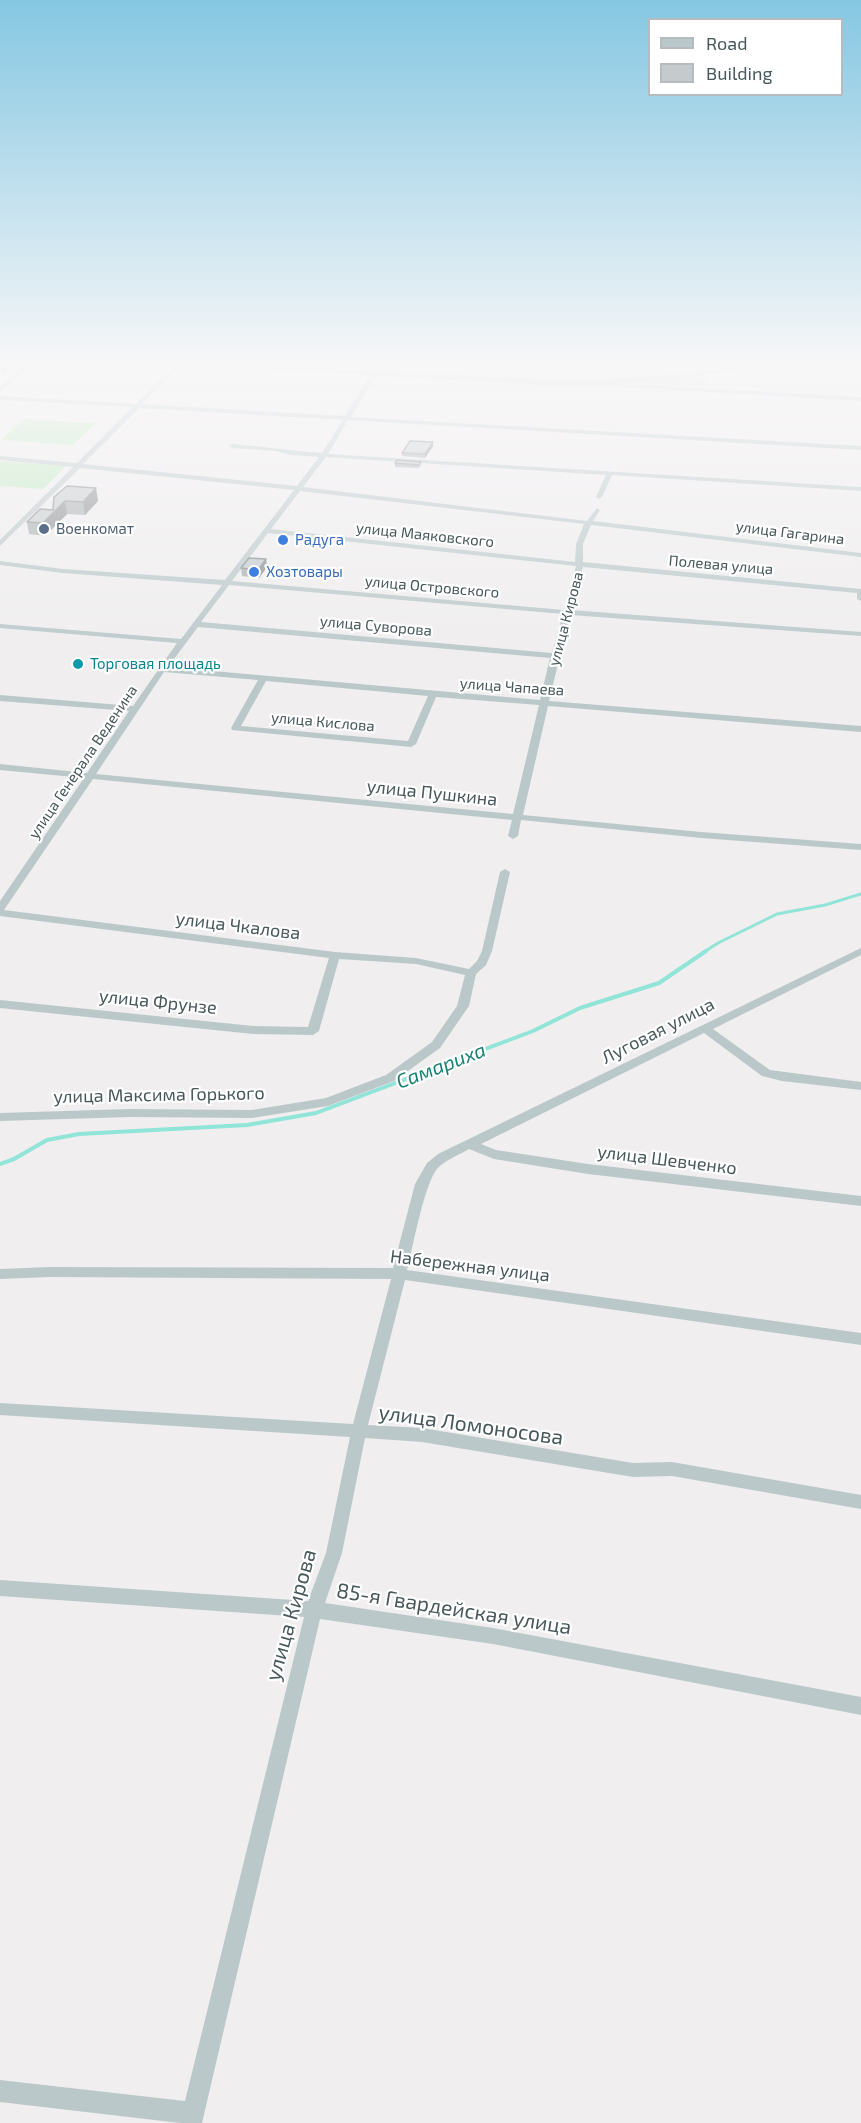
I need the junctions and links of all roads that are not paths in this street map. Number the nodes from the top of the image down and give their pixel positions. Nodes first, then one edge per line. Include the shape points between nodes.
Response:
1 (79, 466) edge
2 (90, 466) edge
3 (316, 466) edge
4 (499, 466) edge
5 (609, 473) junction
6 (300, 489) junction
7 (861, 489) edge
8 (599, 497) dead end
9 (597, 510) dead end
10 (588, 523) junction
11 (267, 531) junction
12 (0, 544) edge
13 (861, 555) edge
14 (0, 563) edge
15 (580, 565) junction
16 (226, 583) junction
17 (861, 591) edge
18 (861, 599) edge
19 (567, 612) junction
20 (195, 624) junction
21 (0, 626) edge
22 (861, 634) edge
23 (181, 641) junction
24 (555, 656) junction
25 (162, 669) junction
26 (264, 678) junction
27 (433, 694) junction
28 (0, 698) edge
29 (545, 702) junction
30 (134, 709) junction
31 (861, 729) edge
32 (0, 767) edge
33 (90, 776) junction
34 (517, 818) junction
35 (513, 836) dead end
36 (861, 847) edge
37 (505, 872) dead end
38 (0, 911) edge
39 (861, 951) edge
40 (335, 955) junction
41 (471, 973) junction
42 (0, 1004) edge
43 (704, 1028) junction
44 (861, 1086) edge
45 (0, 1117) edge
46 (471, 1145) junction
47 (861, 1202) edge
48 (0, 1274) edge
49 (400, 1274) junction
50 (861, 1339) edge
51 (0, 1409) edge
52 (359, 1431) junction
53 (861, 1502) edge
54 (0, 1588) edge
55 (314, 1610) junction
56 (861, 1706) edge
57 (0, 2091) edge
58 (192, 2118) edge

1 - 12 street
2 - 6 street, улица Гагарина
3 - 6 street, улица Генерала Веденина
4 - 5 street
5 - 7 street
5 - 8 street
6 - 10 street, улица Гагарина
6 - 11 street, улица Генерала Веденина
9 - 10 street, улица Кирова
10 - 13 street, улица Гагарина
10 - 15 street, улица Кирова via 577,554
11 - 15 street, улица Маяковского
11 - 16 street, улица Генерала Веденина
14 - 16 street, улица Островского
15 - 17 street, Полевая улица
15 - 19 street, улица Кирова
16 - 19 street, улица Островского
16 - 20 street, улица Генерала Веденина
17 - 18 street
19 - 22 street, улица Островского
19 - 24 street, улица Кирова
20 - 23 street, улица Генерала Веденина
20 - 24 street, улица Суворова
21 - 23 street
23 - 25 street, улица Генерала Веденина
24 - 29 street, улица Кирова
25 - 26 street, улица Чапаева
25 - 30 street, улица Генерала Веденина
26 - 27 street, улица Чапаева
26 - 27 street, улица Кислова via 235,728 411,744
27 - 29 street, улица Чапаева
28 - 30 street
29 - 31 street, улица Чапаева
29 - 34 street, улица Кирова
30 - 33 street, улица Генерала Веденина
32 - 33 street, улица Пушкина
33 - 34 street, улица Пушкина
33 - 38 street, улица Генерала Веденина
34 - 35 street, улица Кирова
34 - 36 street, улица Пушкина
37 - 41 street via 487,951 482,963
38 - 40 street, улица Чкалова
39 - 43 street, Луговая улица
40 - 41 street, улица Чкалова via 416,961
40 - 42 street, улица Фрунзе via 313,1031 253,1030
41 - 45 street, улица Максима Горького via 463,1006 436,1045 390,1078 328,1102 252,1114
43 - 44 street via 765,1073
43 - 46 street, Луговая улица
46 - 47 street, улица Шевченко via 494,1154 588,1169
46 - 49 street, улица Кирова via 443,1157 432,1166 422,1184
48 - 49 street, Набережная улица
49 - 50 street, Набережная улица
49 - 52 street, улица Кирова
51 - 52 street, улица Ломоносова
52 - 53 street, улица Ломоносова via 422,1435 633,1470 672,1469
52 - 55 street, улица Кирова via 334,1553
54 - 55 street, 85-я Гвардейская улица
55 - 56 street, 85-я Гвардейская улица via 493,1636
55 - 58 street, улица Кирова
57 - 58 street

